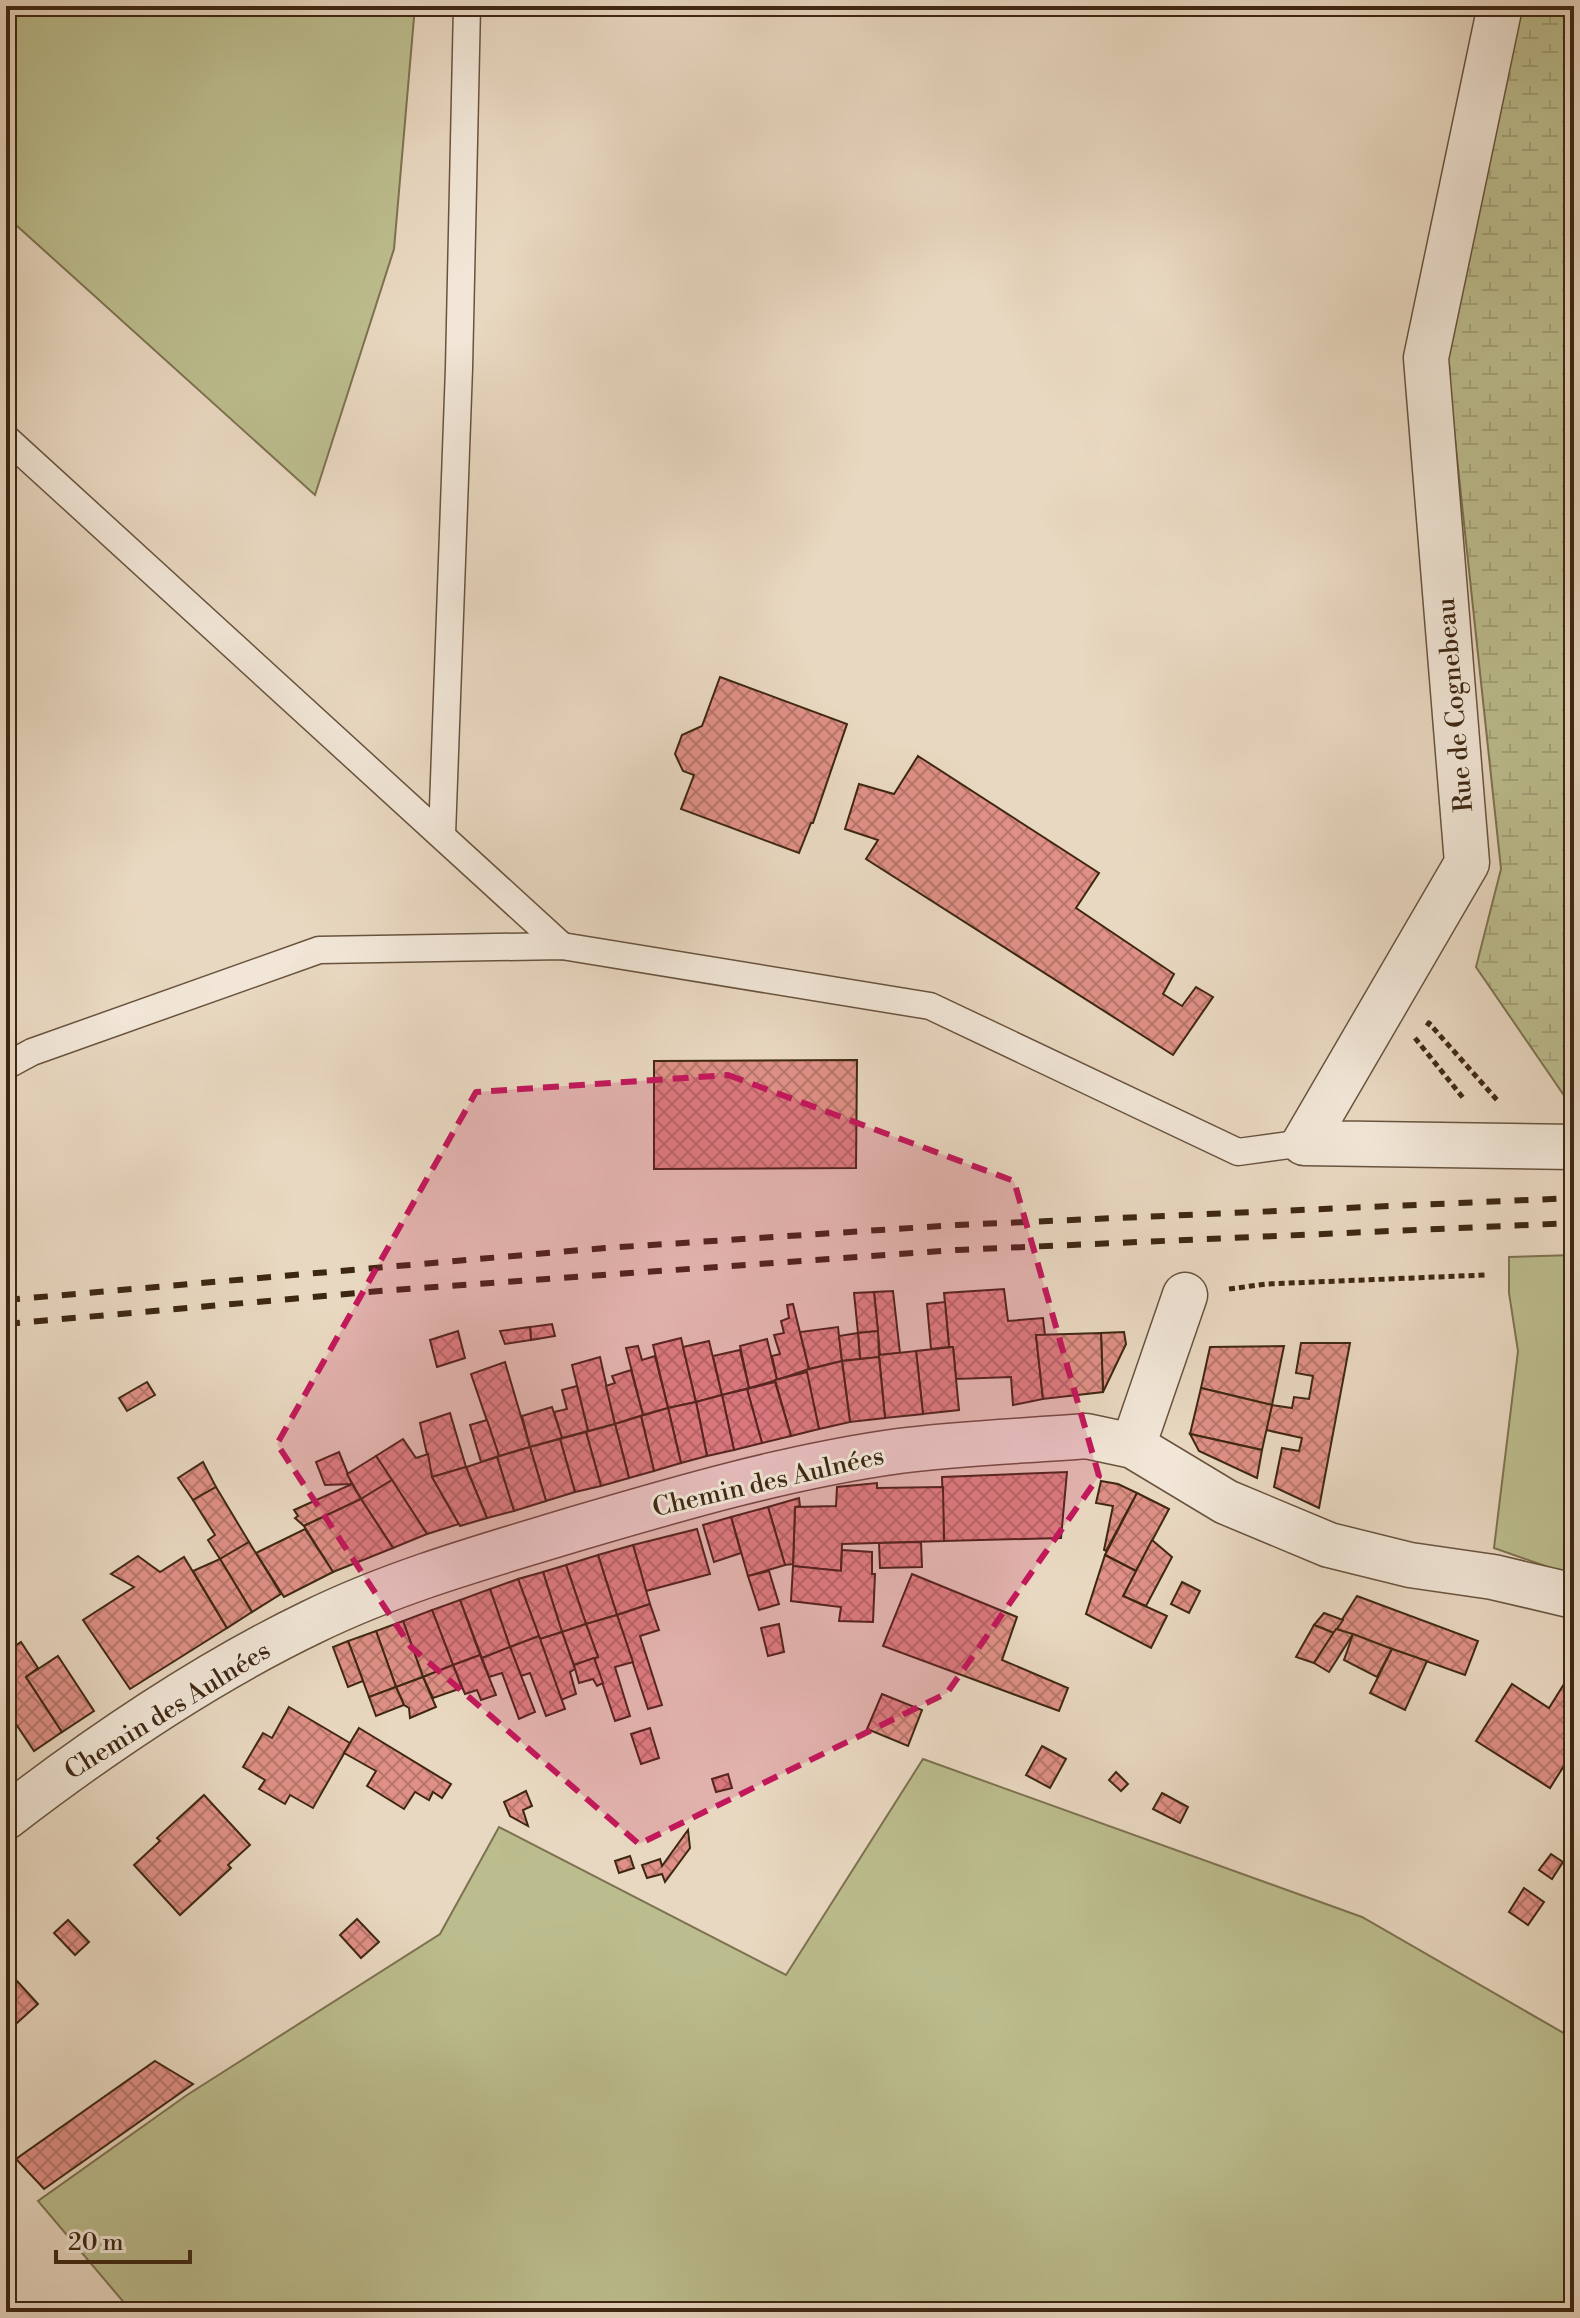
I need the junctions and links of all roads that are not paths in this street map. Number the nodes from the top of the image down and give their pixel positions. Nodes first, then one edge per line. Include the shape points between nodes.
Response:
1 (467, 6) edge
2 (1500, 6) edge
3 (6, 438) edge
4 (442, 835) junction
5 (562, 946) junction
6 (6, 1066) edge
7 (1304, 1143) junction
8 (1574, 1147) edge
9 (1185, 1295) road end
10 (1133, 1446) junction
11 (1574, 1596) edge
12 (6, 1817) edge

1 - 4 lane
2 - 7 street, Rue de Cognebeau via 1426,358 1467,863
3 - 4 lane
4 - 5 lane
5 - 6 lane via 319,950 32,1052
5 - 7 lane via 930,1006 1238,1152
7 - 8 street
9 - 10 street
10 - 11 street, Chemin des Aulnées via 1226,1502 1329,1545
10 - 12 street, Chemin des Aulnées via 1086,1436 898,1451 650,1507 468,1561 312,1622 202,1682

